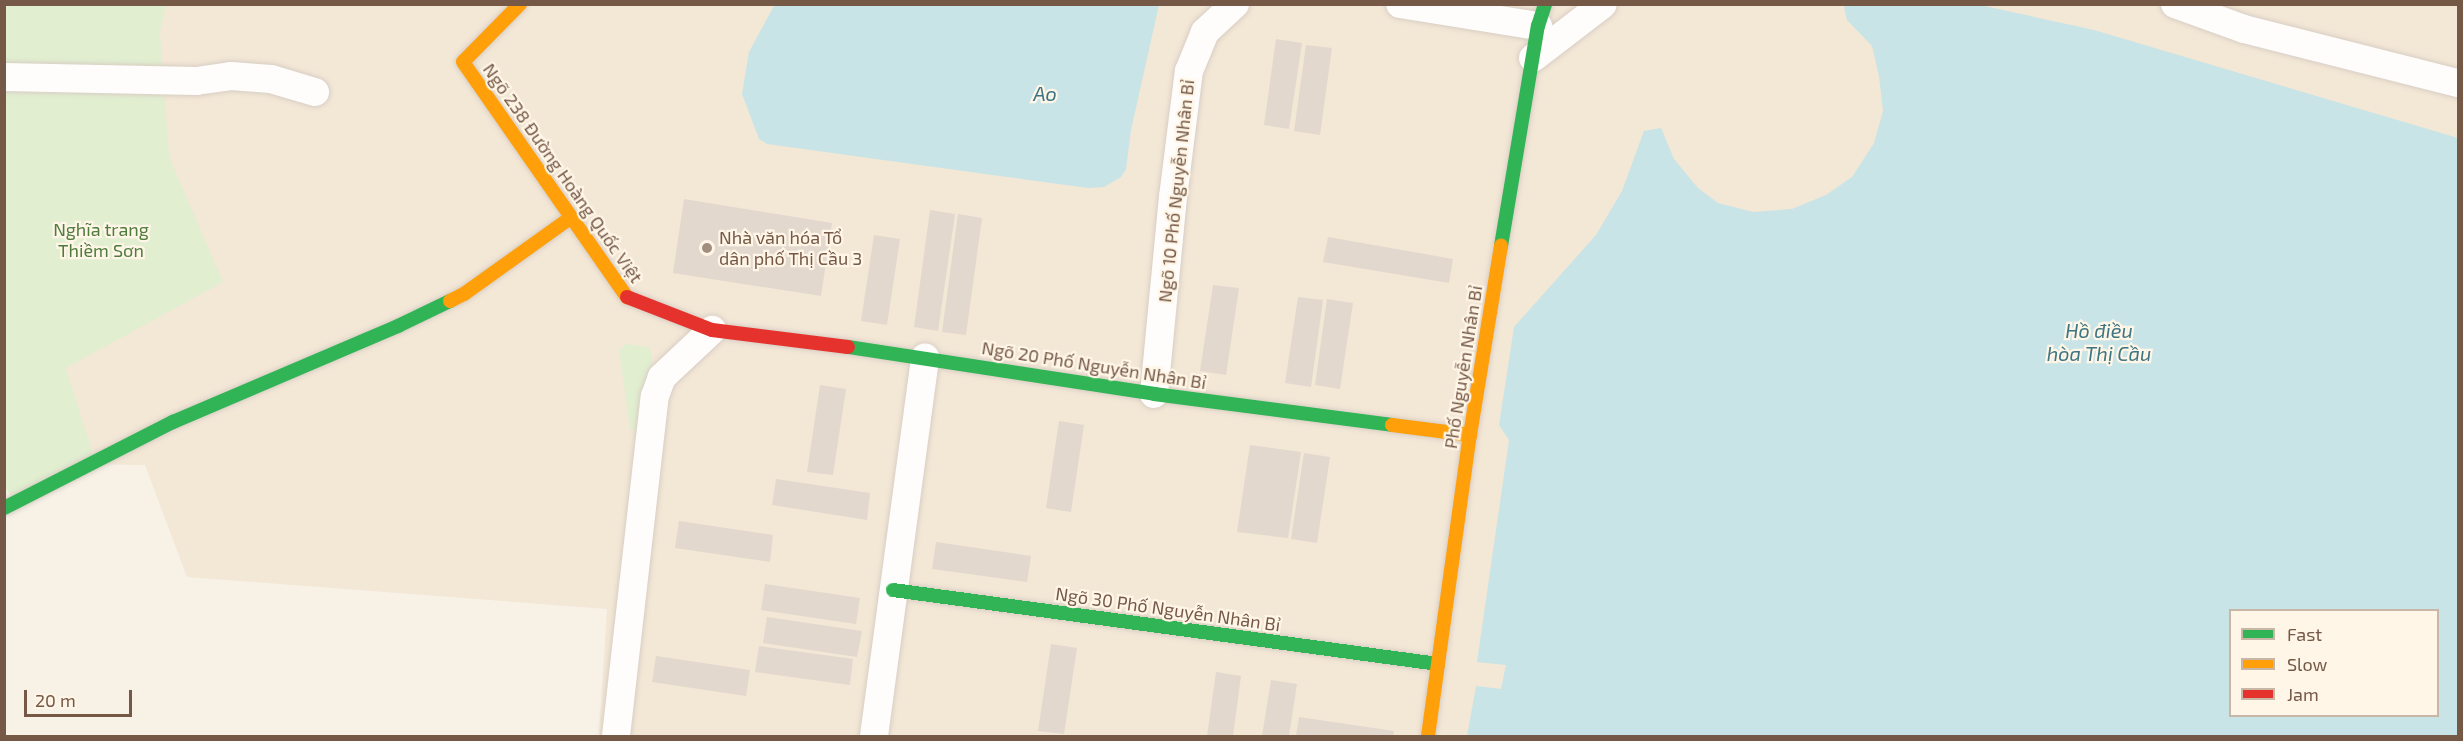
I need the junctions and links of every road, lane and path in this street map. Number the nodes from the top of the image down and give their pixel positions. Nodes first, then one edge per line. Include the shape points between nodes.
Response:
1 (520, 4) edge
2 (1235, 4) edge
3 (1400, 4) edge
4 (1603, 4) edge
5 (2175, 4) edge
6 (1541, 15) edge
7 (1533, 58) junction
8 (4, 77) edge
9 (2458, 83) edge
10 (315, 92) dead end
11 (570, 218) junction
12 (712, 330) junction
13 (925, 357) junction
14 (1154, 394) junction
15 (1470, 435) junction
16 (4, 507) edge
17 (893, 590) junction
18 (1438, 664) junction
19 (616, 736) edge
20 (874, 736) edge
21 (1428, 736) edge

1 - 11 street, Ngõ 238 Đường Hoàng Quốc Việt via 463,63
2 - 14 street, Ngõ 10 Phố Nguyễn Nhân Bỉ via 1205,32 1189,71
3 - 6 street
4 - 7 street
5 - 9 street via 2244,28
6 - 7 street, Phố Nguyễn Nhân Bỉ
7 - 15 street, Phố Nguyễn Nhân Bỉ
8 - 10 street via 196,81 231,76 271,79
11 - 12 street, Ngõ 238 Đường Hoàng Quốc Việt via 624,296
11 - 16 street via 464,294 172,422
12 - 13 street, Ngõ 20 Phố Nguyễn Nhân Bỉ
12 - 19 street via 662,377 656,396
13 - 14 street, Ngõ 20 Phố Nguyễn Nhân Bỉ
13 - 17 street
14 - 15 street, Ngõ 20 Phố Nguyễn Nhân Bỉ
15 - 18 street, Phố Nguyễn Nhân Bỉ
17 - 18 street, Ngõ 30 Phố Nguyễn Nhân Bỉ
17 - 20 street
18 - 21 street, Phố Nguyễn Nhân Bỉ

